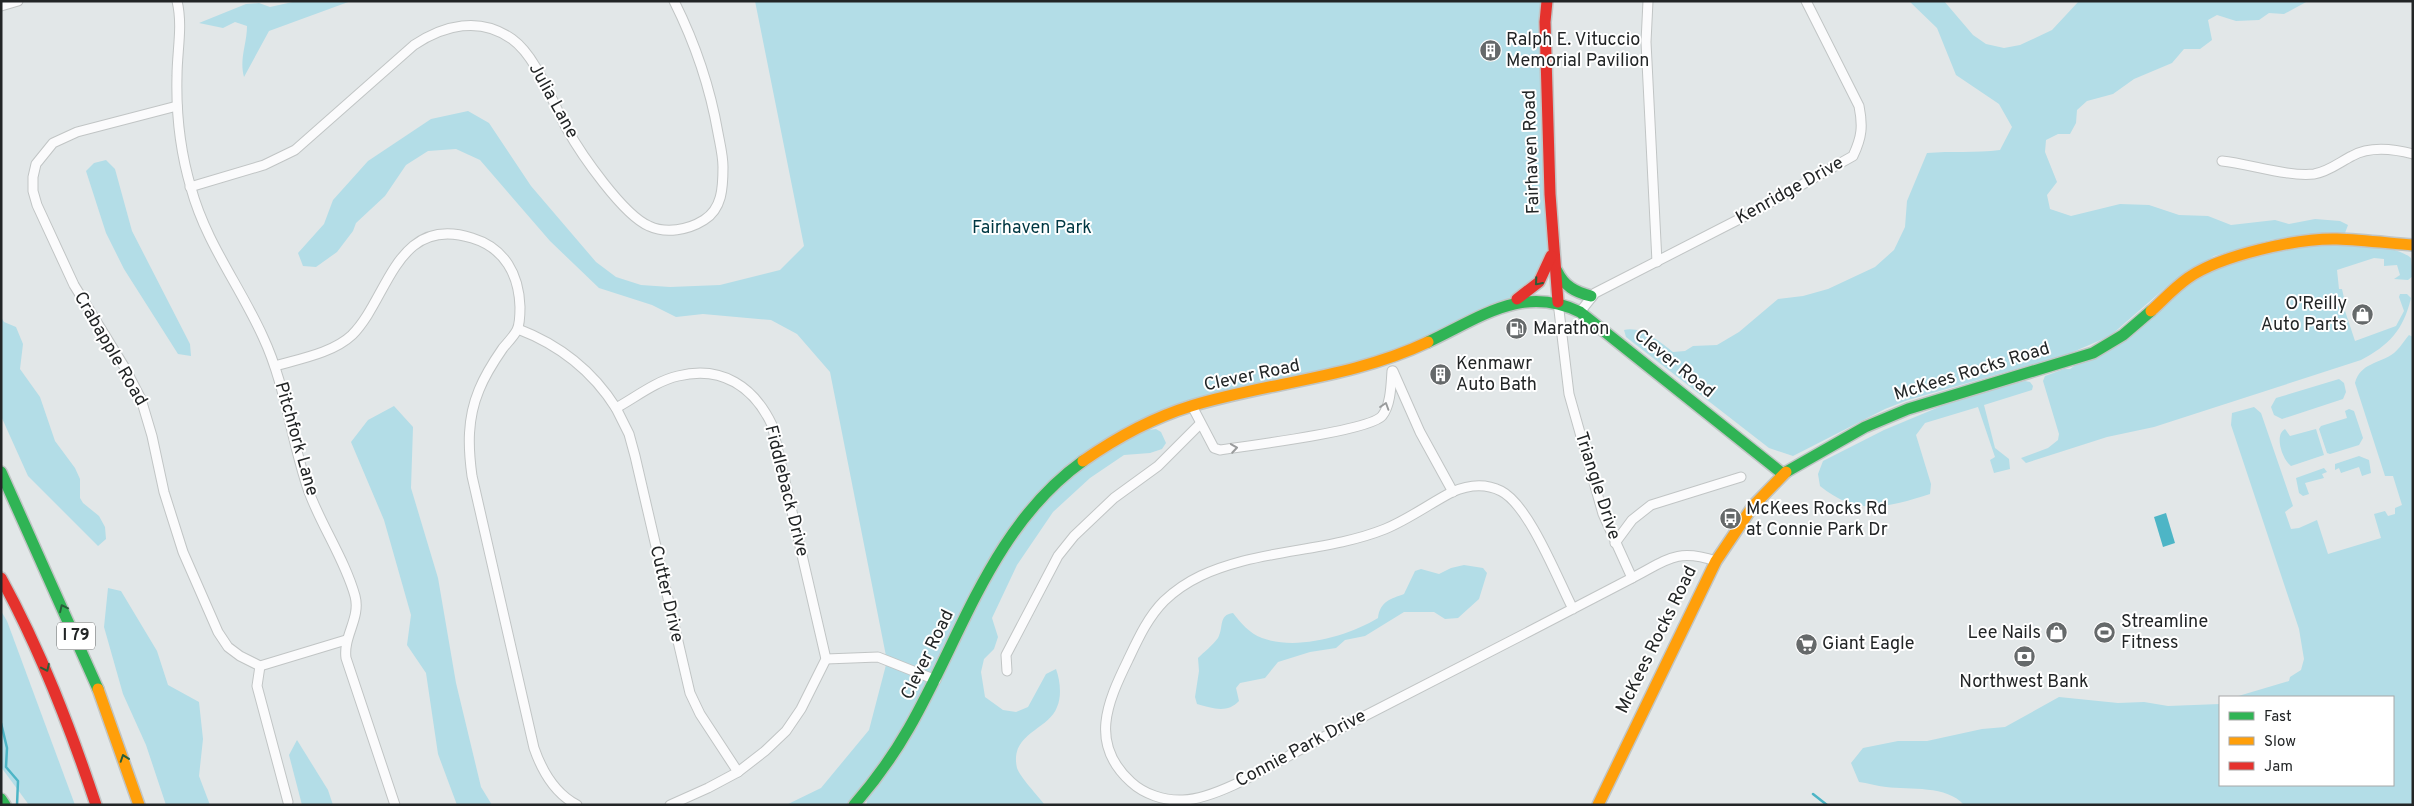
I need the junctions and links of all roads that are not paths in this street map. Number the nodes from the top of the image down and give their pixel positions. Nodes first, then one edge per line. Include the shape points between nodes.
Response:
1 (18, 1) edge
2 (177, 1) edge
3 (674, 1) edge
4 (1547, 1) edge
5 (1648, 1) edge
6 (1806, 1) edge
7 (1, 6) edge
8 (177, 106) junction
9 (2413, 154) edge
10 (2222, 162) dead end
11 (190, 187) junction
12 (2413, 245) edge
13 (1553, 246) junction
14 (1554, 262) junction
15 (1657, 262) junction
16 (1591, 296) junction
17 (1558, 302) junction
18 (1507, 306) junction
19 (1580, 312) junction
20 (518, 329) junction
21 (1388, 359) junction
22 (275, 366) junction
23 (1392, 371) junction
24 (1192, 406) junction
25 (616, 408) junction
26 (1200, 424) junction
27 (1, 472) edge
28 (1783, 474) junction
29 (1742, 477) dead end
30 (1453, 492) junction
31 (1615, 543) junction
32 (1716, 561) junction
33 (1, 578) edge
34 (1632, 578) junction
35 (1573, 609) junction
36 (346, 640) junction
37 (826, 659) junction
38 (260, 666) junction
39 (1007, 671) dead end
40 (936, 680) junction
41 (738, 772) junction
42 (1, 799) edge
43 (288, 802) dead end
44 (5, 805) edge
45 (96, 805) edge
46 (139, 805) edge
47 (395, 805) edge
48 (577, 805) edge
49 (670, 805) edge
50 (854, 805) edge
51 (1598, 805) edge

1 - 7 street
2 - 8 street, Pitchfork Lane via 180,25
3 - 11 street, Julia Lane via 690,32 707,85 723,164 720,200 714,214 683,229 665,231 636,218 604,183 568,131 524,51 497,31 465,25 431,34 414,45 295,150 264,164
4 - 13 main road, Fairhaven Road via 1545,22
5 - 15 street via 1646,42
6 - 15 street, Kenridge Drive via 1859,106 1863,124 1861,140 1853,156
8 - 11 street, Pitchfork Lane
8 - 38 street, Crabapple Road via 77,132 53,142 36,164 33,191 74,285 141,399 183,552 218,632 240,656
9 - 10 street via 2369,150 2316,174 2300,175 2246,163
11 - 22 street, Pitchfork Lane via 206,231 263,337
12 - 28 main road, McKees Rocks Road via 2314,240 2240,254 2188,278 2123,335 2093,352 1908,408 1857,432
13 - 14 main road, Fairhaven Road
13 -> 18 main road via 1548,270 1540,283
14 - 16 main road via 1560,279 1567,287 1578,294
14 - 17 main road, Fairhaven Road
15 - 16 street, Kenridge Drive
16 - 19 street, Kenridge Drive
17 - 18 main road, Clever Road via 1534,299
17 - 19 main road, Clever Road
17 - 31 street, Triangle Drive via 1569,394 1603,514
18 - 21 main road, Clever Road
19 - 28 main road, Clever Road
20 - 22 street via 518,290 508,262 489,245 477,240 464,236 437,236 412,247 403,256 352,336 334,347
20 - 25 street via 558,347 583,367 605,389
20 - 48 street via 488,371 479,390 469,428 469,453 534,748 542,769 555,787
21 - 23 street
21 - 24 main road, Clever Road via 1323,378
22 - 36 street, Pitchfork Lane via 296,454 310,494 355,595 356,615
26 -> 23 street via 1210,444 1220,450 1366,424 1381,417 1384,411
23 - 30 street
24 - 26 street
24 - 40 main road, Clever Road via 1133,430 1101,448 1070,471 1028,514 981,584
25 - 37 street, Fiddleback Drive via 661,383 696,373 730,379 748,390 763,407 777,444
25 - 41 street, Cutter Drive via 629,434 635,456 690,693
26 - 39 street via 1158,466 1114,498 1058,556 1006,656
46 -> 27 main road, I 79 via 97,685
28 - 32 main road, McKees Rocks Road via 1752,506
29 - 31 street via 1651,504 1632,520
30 - 35 street, Connie Park Drive via 1478,485 1503,492 1513,499 1530,523
30 - 35 street, Connie Park Drive via 1384,530 1228,565 1206,572 1170,596 1141,634 1107,707 1106,737 1110,754 1120,770 1133,784 1151,795 1171,800 1203,798
31 - 34 street, Triangle Drive
32 - 34 street via 1696,554 1675,556
32 - 51 main road, McKees Rocks Road
33 -> 45 main road, I 79 via 49,674
34 - 35 street, Connie Park Drive
36 - 38 street
36 - 47 street, Pitchfork Lane via 346,658
37 - 40 street via 878,658
37 - 41 street via 801,710 786,731
38 - 43 street via 257,686
40 - 50 main road, Clever Road via 900,745
41 - 49 street
42 - 44 main road

